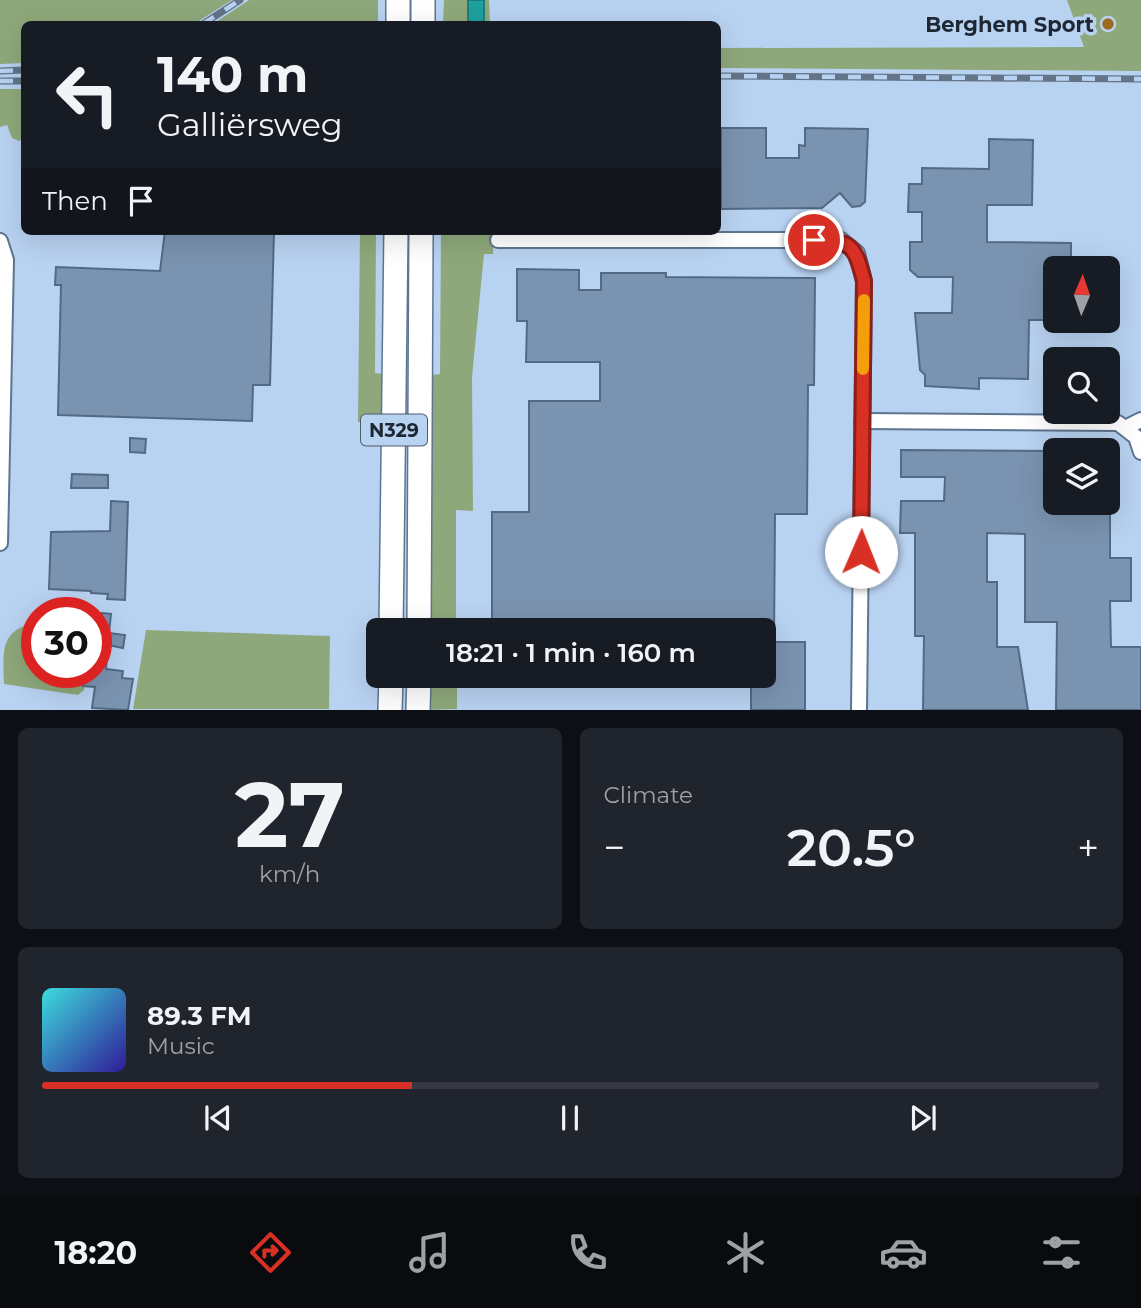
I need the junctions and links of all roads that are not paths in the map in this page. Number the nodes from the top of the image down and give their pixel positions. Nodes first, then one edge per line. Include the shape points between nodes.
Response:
1 (398, 0) edge
2 (423, 0) edge
3 (398, 21) edge
4 (423, 21) edge
5 (396, 235) edge
6 (421, 235) edge
7 (498, 240) dead end
8 (0, 241) edge
9 (1141, 420) edge
10 (862, 421) junction
11 (1127, 427) junction
12 (1141, 452) edge
13 (0, 543) edge
14 (391, 618) edge
15 (419, 618) edge
16 (391, 688) edge
17 (419, 688) edge
18 (390, 709) edge
19 (418, 709) edge
20 (859, 709) edge

1 - 3 main road
2 - 4 main road
5 - 14 main road, N329
6 - 15 main road, N329
7 - 10 street via 841,240 857,253 864,281
8 - 13 street via 6,260
9 - 11 street
10 - 11 street via 1118,423
10 - 20 street
11 - 12 street
16 - 18 main road
17 - 19 main road

